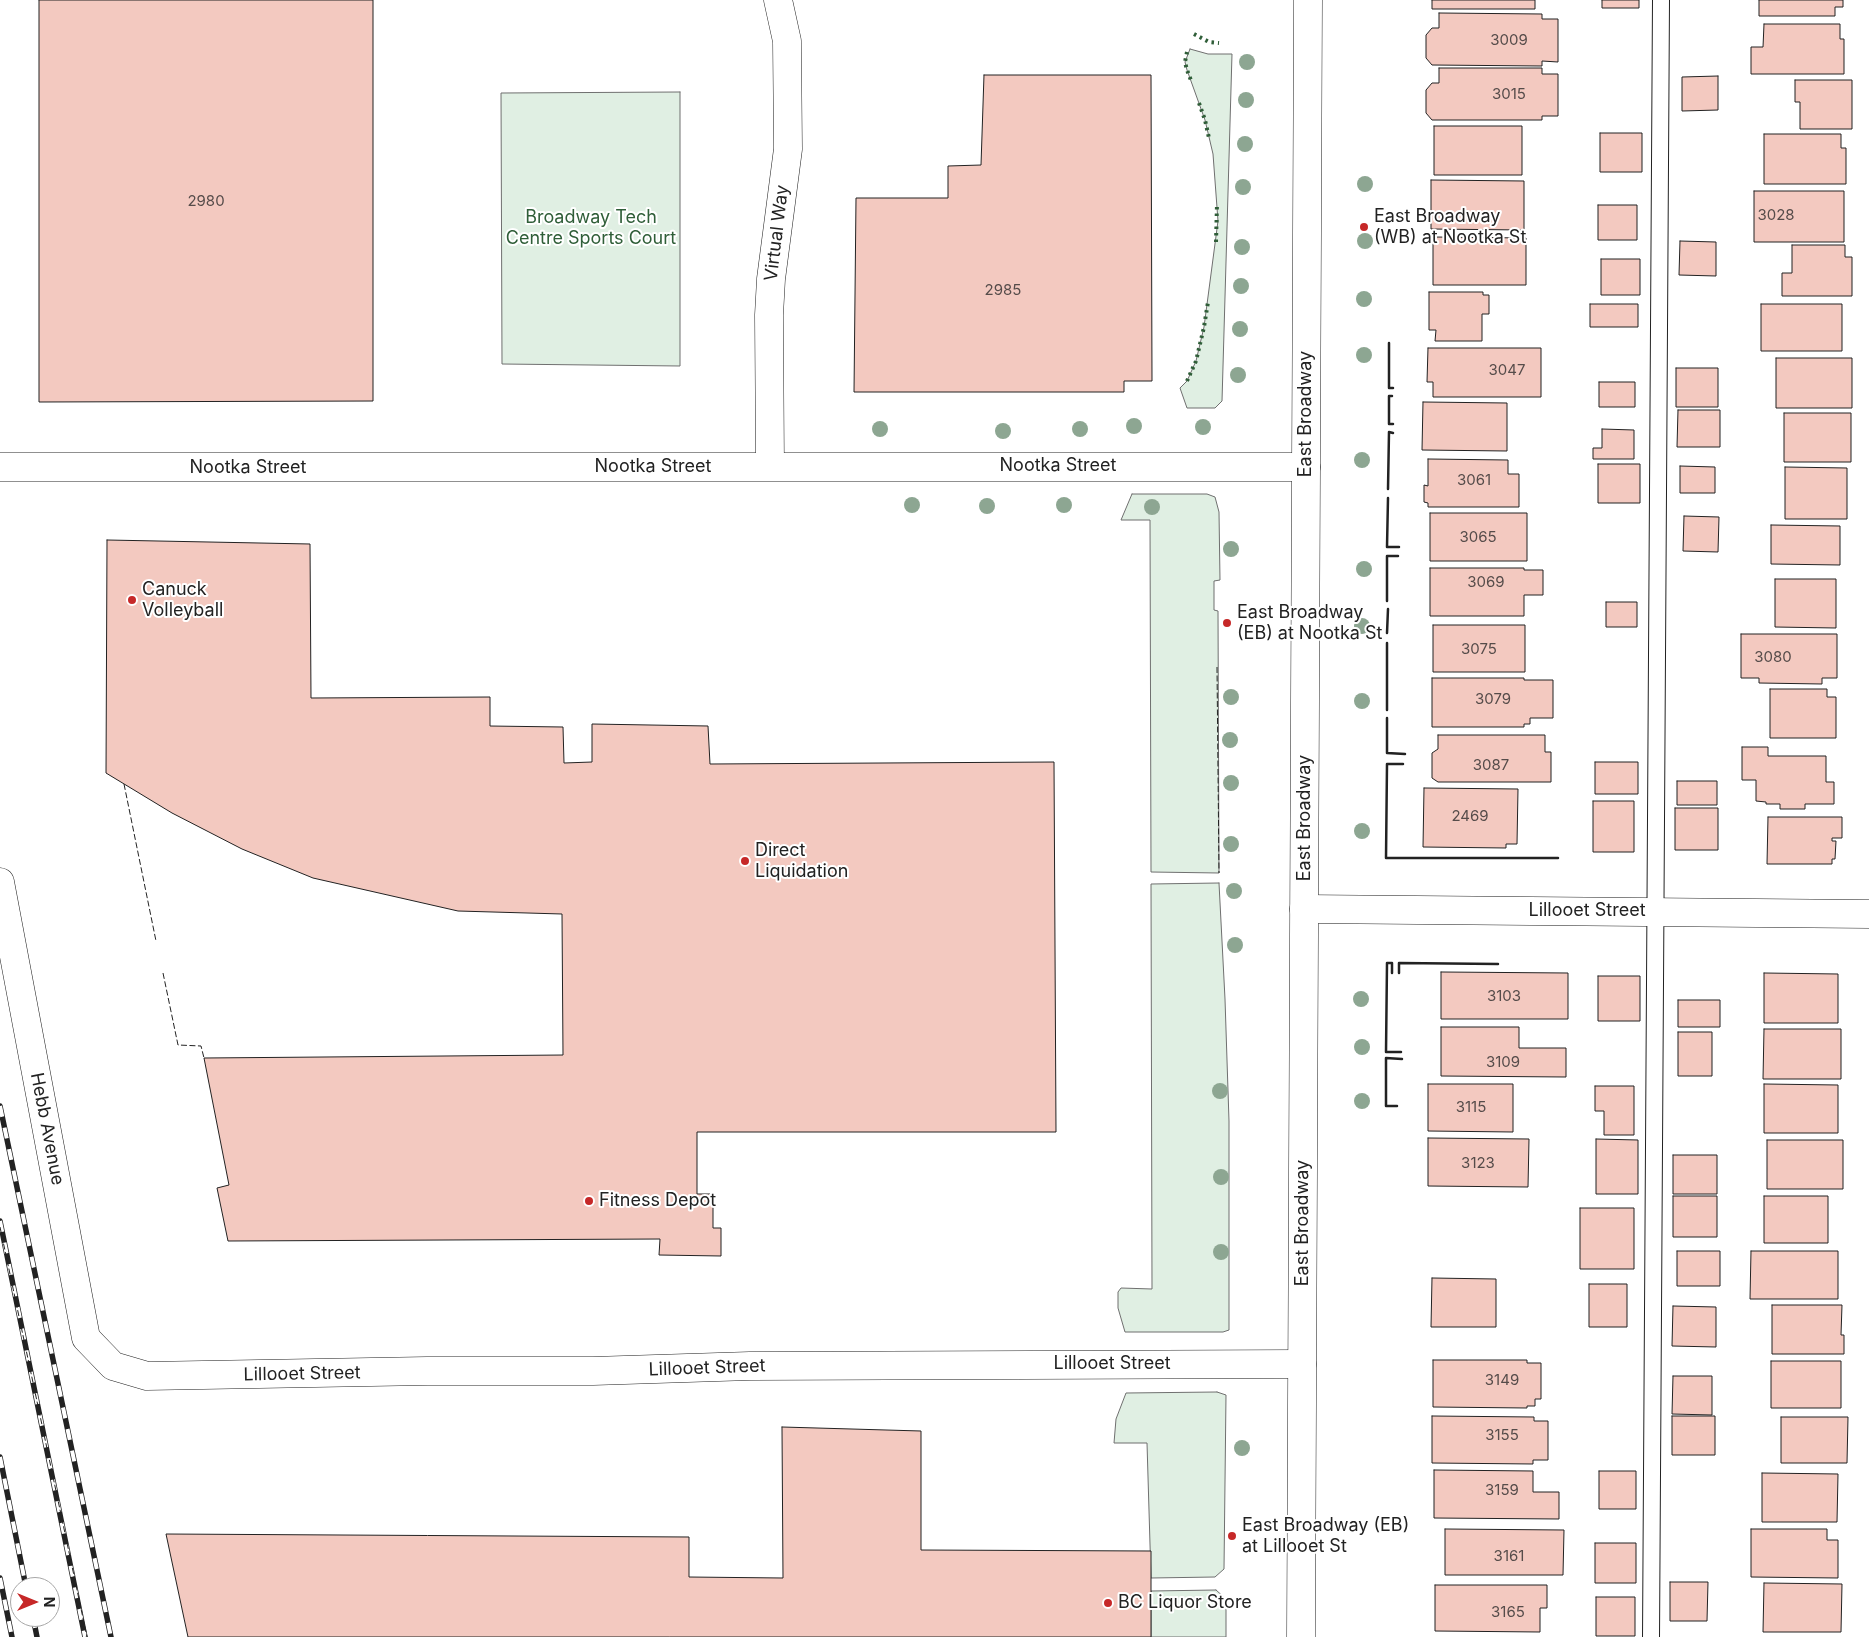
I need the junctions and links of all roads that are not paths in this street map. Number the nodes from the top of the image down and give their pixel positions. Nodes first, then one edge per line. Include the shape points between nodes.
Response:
1 (778, 0) edge
2 (1308, 0) edge
3 (1661, 0) edge
4 (770, 466) junction
5 (1306, 467) junction
6 (0, 468) edge
7 (0, 882) edge
8 (1304, 909) junction
9 (1654, 912) junction
10 (1869, 914) edge
11 (1302, 1364) junction
12 (113, 1366) joint
13 (1301, 1637) edge
14 (1651, 1637) edge

1 - 4 street, Virtual Way via 787,41 788,149 771,279
2 - 5 street, East Broadway
3 - 9 lane
4 - 5 street, Nootka Street
4 - 6 street, Nootka Street
5 - 8 street, East Broadway
7 - 12 street, Hebb Avenue via 86,1338
8 - 9 street, Lillooet Street
8 - 11 street, East Broadway
9 - 10 street, Lillooet Street
9 - 14 lane
11 - 12 street, Lillooet Street via 750,1366 593,1372 147,1376
11 - 13 street, East Broadway

